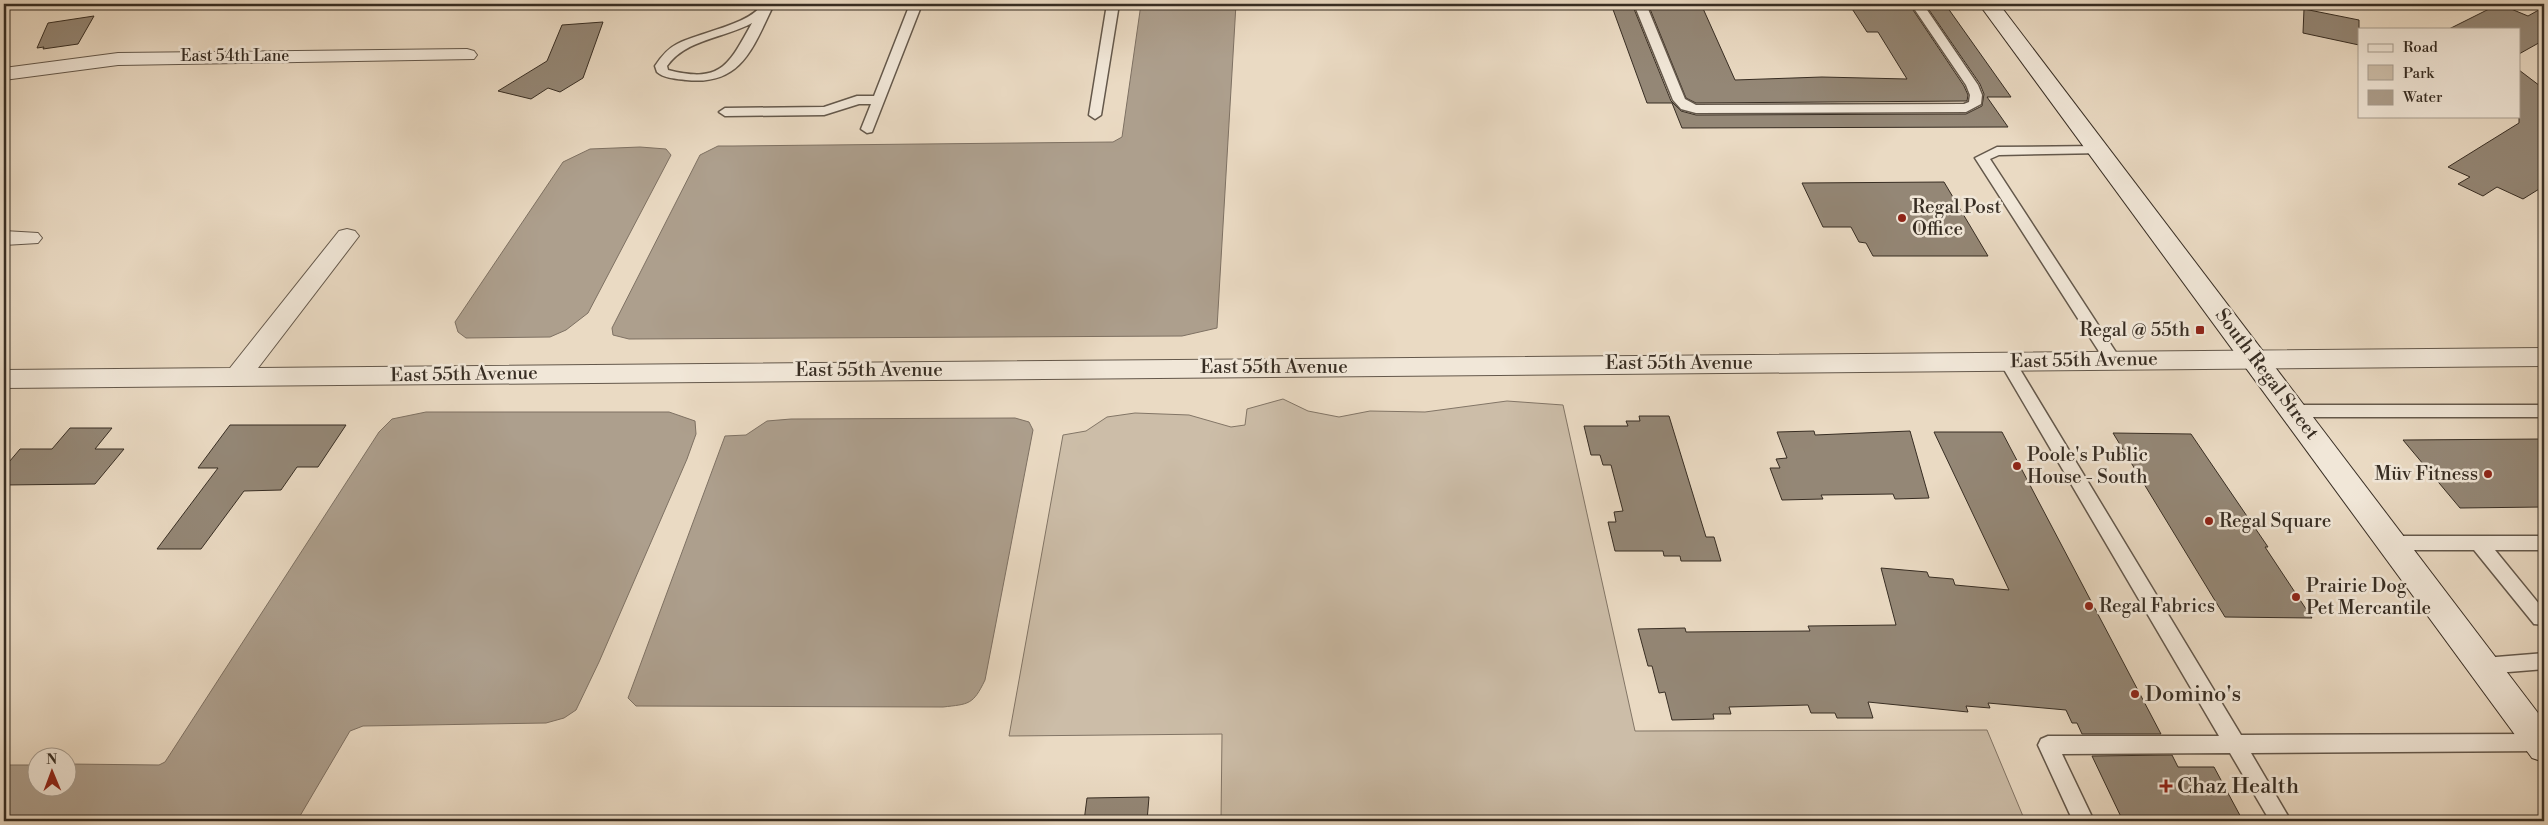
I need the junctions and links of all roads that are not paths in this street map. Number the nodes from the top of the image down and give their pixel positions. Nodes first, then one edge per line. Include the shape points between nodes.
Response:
1 (916, 4) edge
2 (1113, 4) edge
3 (1640, 4) edge
4 (1917, 4) edge
5 (1989, 4) edge
6 (767, 7) edge
7 (467, 55) dead end
8 (4, 74) edge
9 (878, 100) junction
10 (726, 112) dead end
11 (1096, 115) dead end
12 (867, 129) dead end
13 (2099, 150) junction
14 (347, 236) dead end
15 (4, 238) edge
16 (30, 238) dead end
17 (2544, 357) edge
18 (2256, 358) junction
19 (2113, 360) junction
20 (2007, 361) junction
21 (236, 377) junction
22 (4, 379) edge
23 (2295, 411) junction
24 (2544, 411) edge
25 (2393, 543) junction
26 (2479, 543) junction
27 (2544, 543) edge
28 (2541, 620) dead end
29 (2544, 661) edge
30 (2484, 666) junction
31 (2234, 743) junction
32 (2543, 745) edge
33 (2084, 821) edge
34 (2281, 821) edge

1 - 9 lane
2 - 11 lane
3 - 4 lane via 1679,100 1685,106 1696,109 1966,108 1975,104 1974,90
5 - 13 street, South Regal Street
6 - 6 lane via 728,71 699,77 663,72 661,66 665,59 678,48 747,22
7 - 8 street, East 54th Lane via 118,59
9 - 10 lane via 857,100 824,111
9 - 12 lane
13 - 18 street, South Regal Street
13 - 19 lane via 1997,151 1982,158
14 - 21 street
15 - 16 street
17 - 18 street, East 55th Avenue
18 - 19 street, East 55th Avenue
18 - 23 street, South Regal Street
19 - 20 street, East 55th Avenue
20 - 21 street, East 55th Avenue
20 - 31 lane
21 - 22 street, East 55th Avenue
23 - 24 lane
23 - 25 street, South Regal Street
25 - 26 lane
25 - 30 street, South Regal Street
26 - 27 lane
26 - 28 lane
29 - 30 lane
30 - 32 street, South Regal Street
31 - 32 lane
31 - 33 lane via 2048,745
31 - 34 lane

